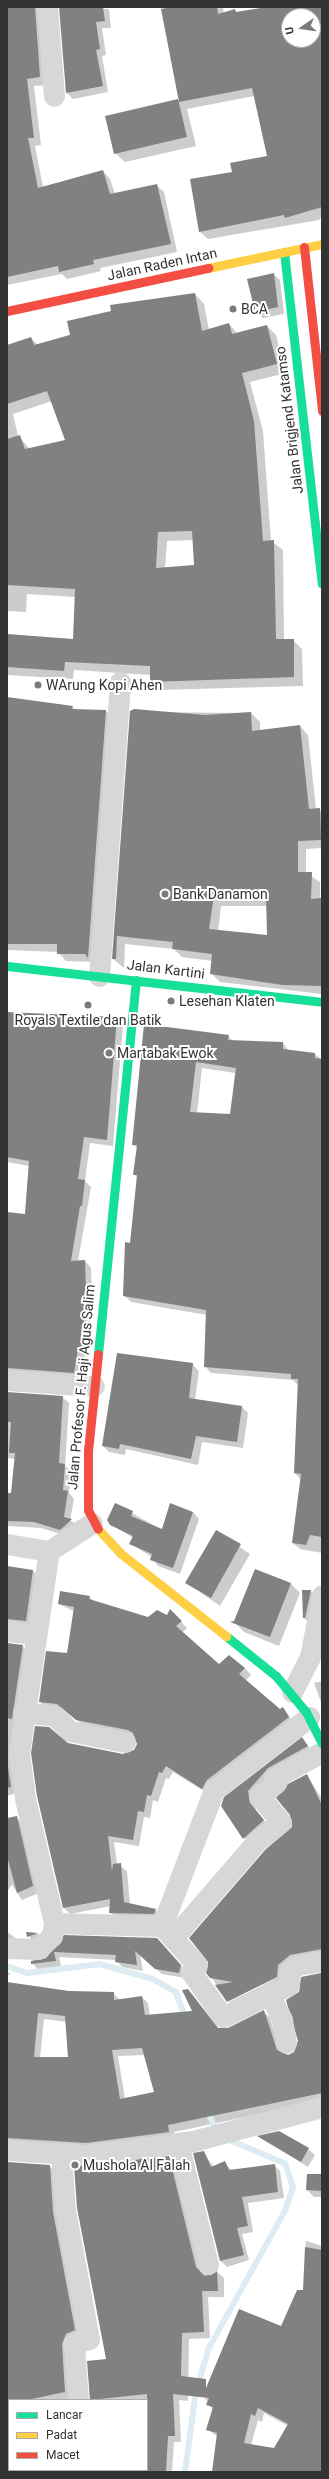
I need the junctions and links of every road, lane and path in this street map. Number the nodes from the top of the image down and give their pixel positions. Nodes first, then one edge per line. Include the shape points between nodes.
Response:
1 (47, 7) edge
2 (54, 96) dead end
3 (322, 244) edge
4 (304, 247) junction
5 (284, 252) junction
6 (7, 311) edge
7 (322, 402) edge
8 (322, 584) edge
9 (120, 682) dead end
10 (7, 966) edge
11 (99, 976) junction
12 (136, 980) junction
13 (322, 1002) edge
14 (7, 1380) edge
15 (94, 1386) junction
16 (92, 1524) junction
17 (7, 1544) edge
18 (49, 1551) junction
19 (322, 1595) edge
20 (7, 1631) edge
21 (35, 1634) junction
22 (292, 1692) junction
23 (23, 1712) junction
24 (309, 1717) junction
25 (13, 1741) edge
26 (124, 1742) dead end
27 (322, 1743) edge
28 (322, 1752) edge
29 (54, 1924) junction
30 (167, 1932) junction
31 (7, 1948) edge
32 (322, 1961) edge
33 (269, 1993) junction
34 (286, 2043) dead end
35 (322, 2107) edge
36 (185, 2142) junction
37 (7, 2150) edge
38 (61, 2156) junction
39 (208, 2264) dead end
40 (78, 2399) edge

1 - 2 street
3 - 4 main road, Jalan Raden Intan
4 - 5 main road, Jalan Raden Intan
4 - 7 main road
5 - 6 main road, Jalan Raden Intan
5 - 8 main road, Jalan Brigjend Katamso
9 - 11 street
10 - 11 main road, Jalan Kartini
11 - 12 main road, Jalan Kartini
12 - 13 main road, Jalan Kartini
12 - 15 main road, Jalan Profesor F. Haji Agus Salim
14 - 15 street
15 - 16 main road, Jalan Profesor F. Haji Agus Salim via 86,1477
16 - 18 street
16 - 22 main road via 120,1553
17 - 18 street
18 - 21 street
19 - 22 street via 310,1657
20 - 21 street
21 - 23 street
22 - 24 main road
23 - 25 street
23 - 26 street via 55,1716 70,1731
24 - 27 main road
24 - 30 street via 214,1790
25 - 29 street
28 - 30 street via 274,1778 276,1783 260,1796 281,1822 258,1840
29 - 30 street
29 - 31 street via 52,1936 38,1949
30 - 33 street via 197,1965 191,1972 223,2016
32 - 33 street via 297,1965 289,1970 289,1985
33 - 34 street via 282,2020
35 - 36 street
36 - 38 street
36 - 39 street
37 - 38 street
38 - 40 street via 65,2210 89,2339 74,2343

